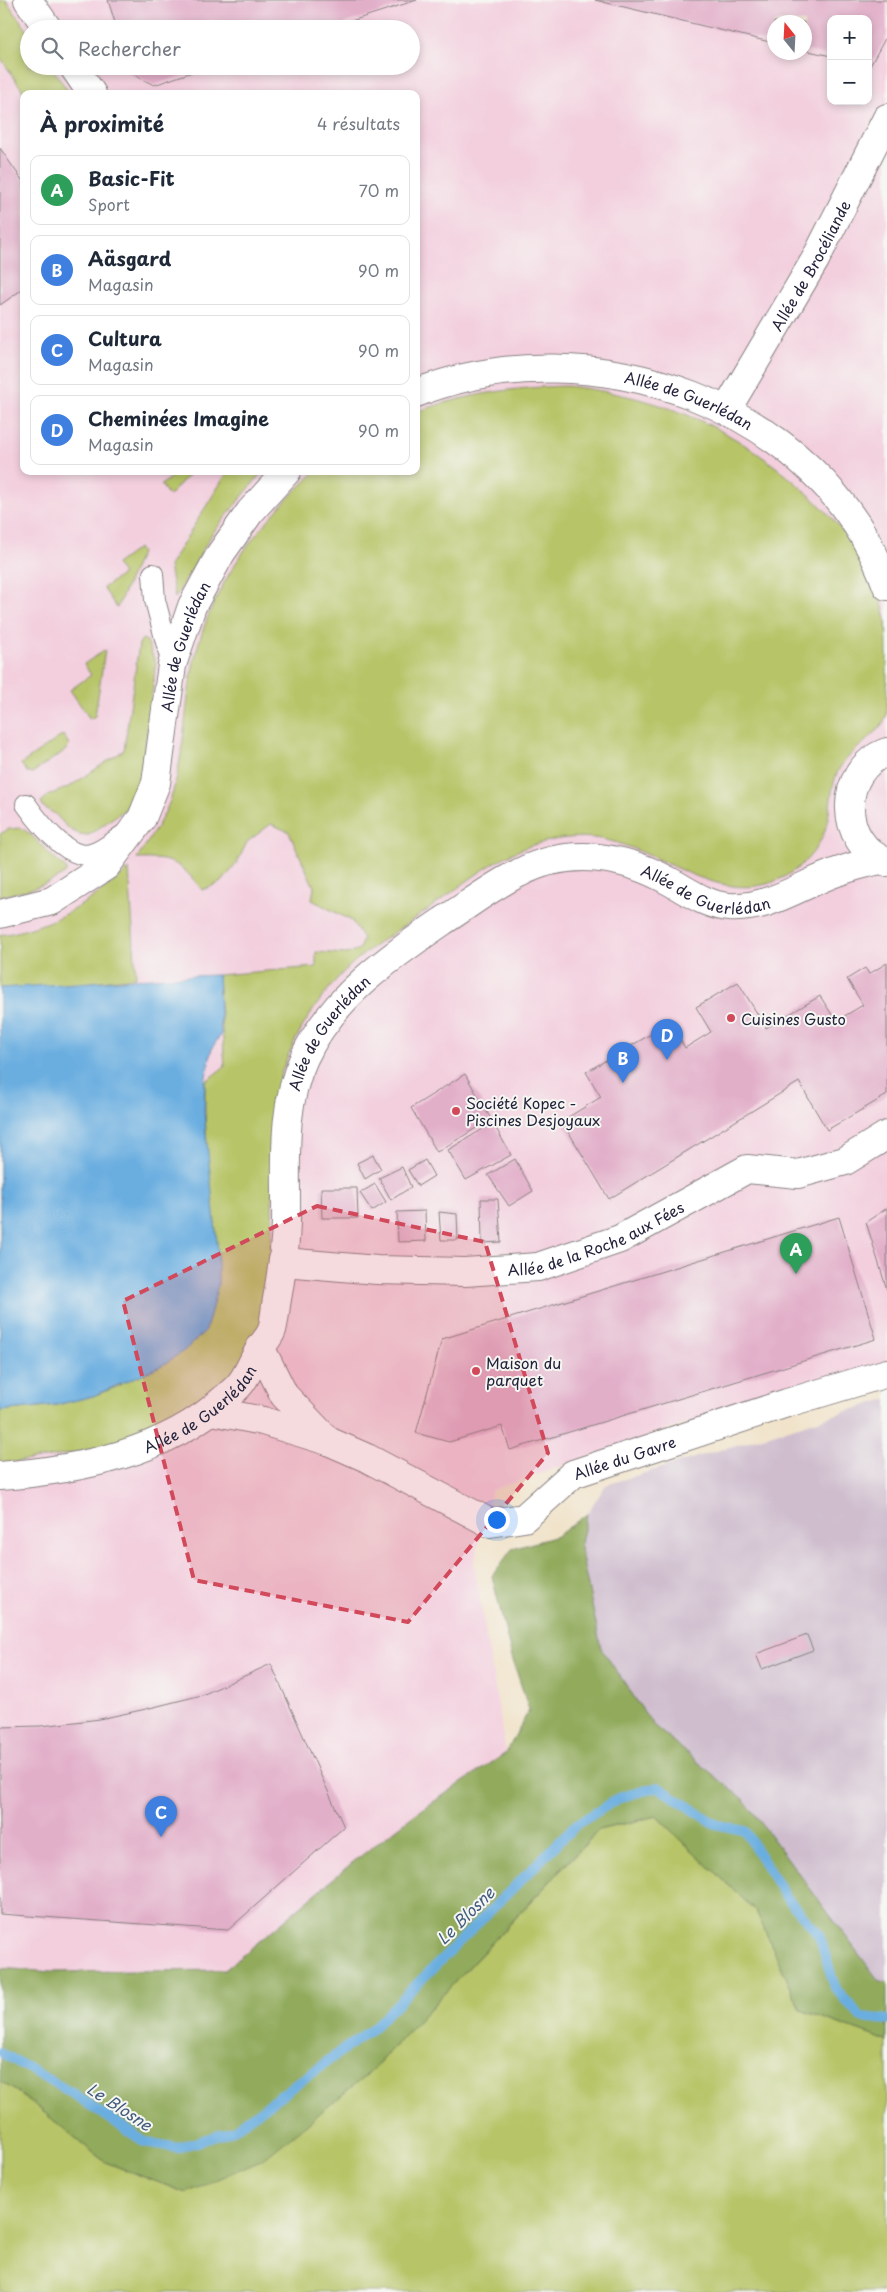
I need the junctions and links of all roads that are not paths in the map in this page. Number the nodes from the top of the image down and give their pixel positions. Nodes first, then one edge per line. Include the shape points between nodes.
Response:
1 (28, 0) edge
2 (42, 20) edge
3 (80, 75) edge
4 (89, 90) edge
5 (887, 118) edge
6 (420, 392) edge
7 (727, 409) junction
8 (282, 475) edge
9 (844, 504) junction
10 (887, 534) edge
11 (154, 574) dead end
12 (887, 586) edge
13 (172, 665) junction
14 (887, 752) edge
15 (26, 804) dead end
16 (134, 829) junction
17 (884, 861) edge
18 (0, 914) edge
19 (887, 1136) edge
20 (284, 1262) junction
21 (260, 1347) junction
22 (887, 1373) edge
23 (212, 1411) junction
24 (328, 1441) junction
25 (0, 1476) edge

1 - 2 street
3 - 4 street
5 - 7 street, Allée de Brocéliande via 814,260
6 - 7 street, Allée de Guerlédan via 450,381 552,368 599,371 650,381
7 - 9 street, Allée de Guerlédan via 776,441 818,475
8 - 13 street, Allée de Guerlédan via 250,512 221,553 192,606
9 - 10 street via 877,531
9 - 12 street, Allée de Guerlédan
11 - 13 lane via 155,600
13 - 16 street, Allée de Guerlédan via 156,783
14 - 17 street via 868,762 858,775 851,790 849,806 857,838
15 - 16 lane via 61,843 71,852 81,855 92,854
16 - 18 street, Allée de Guerlédan via 106,866 52,901
17 - 20 street, Allée de Guerlédan via 836,872 752,906 732,908 698,898 632,863 600,856 573,856 548,861 519,873 467,905 378,967 336,1007 303,1059 289,1108
19 - 20 street, Allée de la Roche aux Fées via 845,1161 798,1174 747,1168 620,1239 538,1267 377,1270
20 - 21 street, Allée de Guerlédan via 271,1332
21 - 23 street, Allée de Guerlédan via 242,1382
21 - 24 street, Allée du Gavre via 284,1395
22 - 24 street, Allée du Gavre via 574,1474 524,1518 490,1523 368,1458
23 - 24 street, Allée du Gavre via 263,1421
23 - 25 street, Allée de Guerlédan via 194,1424 155,1442 96,1462

